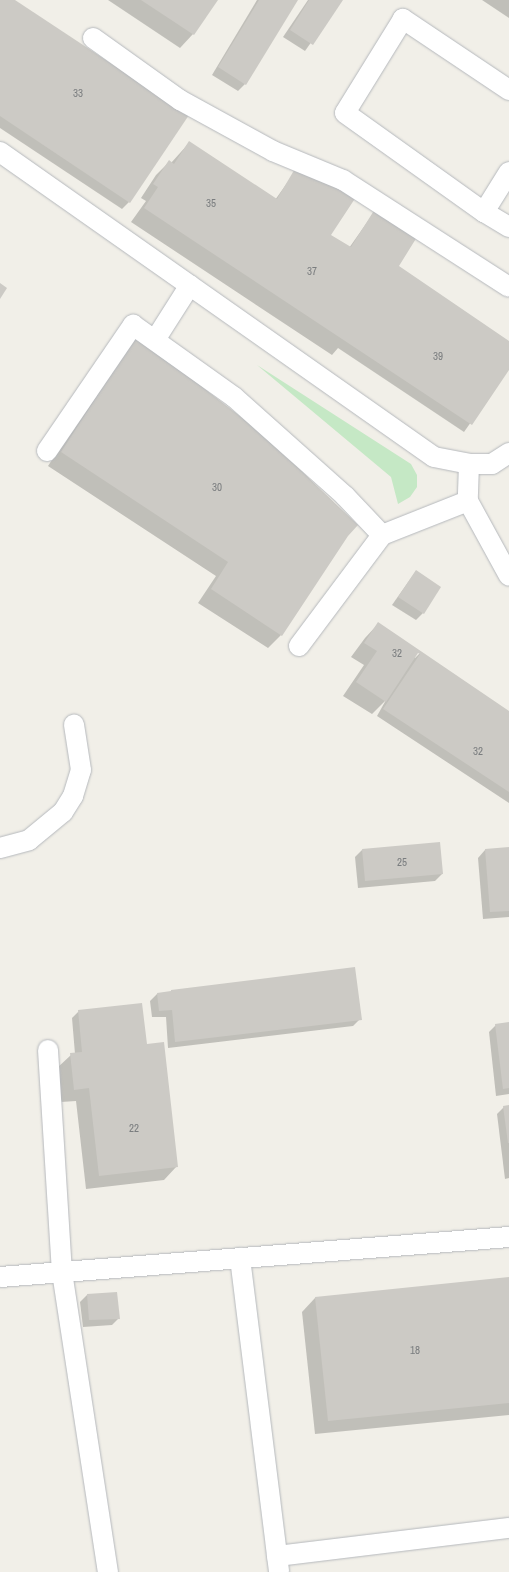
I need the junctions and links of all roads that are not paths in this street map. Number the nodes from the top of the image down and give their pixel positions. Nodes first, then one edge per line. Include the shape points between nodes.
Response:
1 (93, 38) dead end
2 (509, 90) edge
3 (0, 152) edge
4 (509, 172) edge
5 (484, 212) junction
6 (509, 227) edge
7 (190, 286) junction
8 (509, 288) edge
9 (154, 340) junction
10 (47, 452) dead end
11 (509, 453) edge
12 (469, 464) junction
13 (468, 501) junction
14 (382, 535) junction
15 (509, 576) edge
16 (299, 646) dead end
17 (74, 726) dead end
18 (0, 848) edge
19 (48, 1050) dead end
20 (509, 1237) edge
21 (240, 1258) junction
22 (62, 1272) junction
23 (0, 1277) edge
24 (509, 1528) edge
25 (278, 1564) edge
26 (108, 1572) edge

1 - 8 lane via 180,100 273,151 344,180
2 - 5 lane via 403,19 345,113
3 - 7 lane
4 - 5 lane
5 - 6 lane
7 - 9 lane
7 - 12 lane via 434,457
9 - 10 lane via 133,325
9 - 14 lane via 234,397 346,496
11 - 12 lane via 492,464
12 - 13 lane
13 - 14 lane
13 - 15 lane
14 - 16 lane
17 - 18 lane via 81,770 73,796 63,812 29,840
19 - 22 lane
20 - 21 lane
21 - 22 lane
21 - 25 lane
22 - 23 lane
22 - 26 lane
24 - 25 lane

